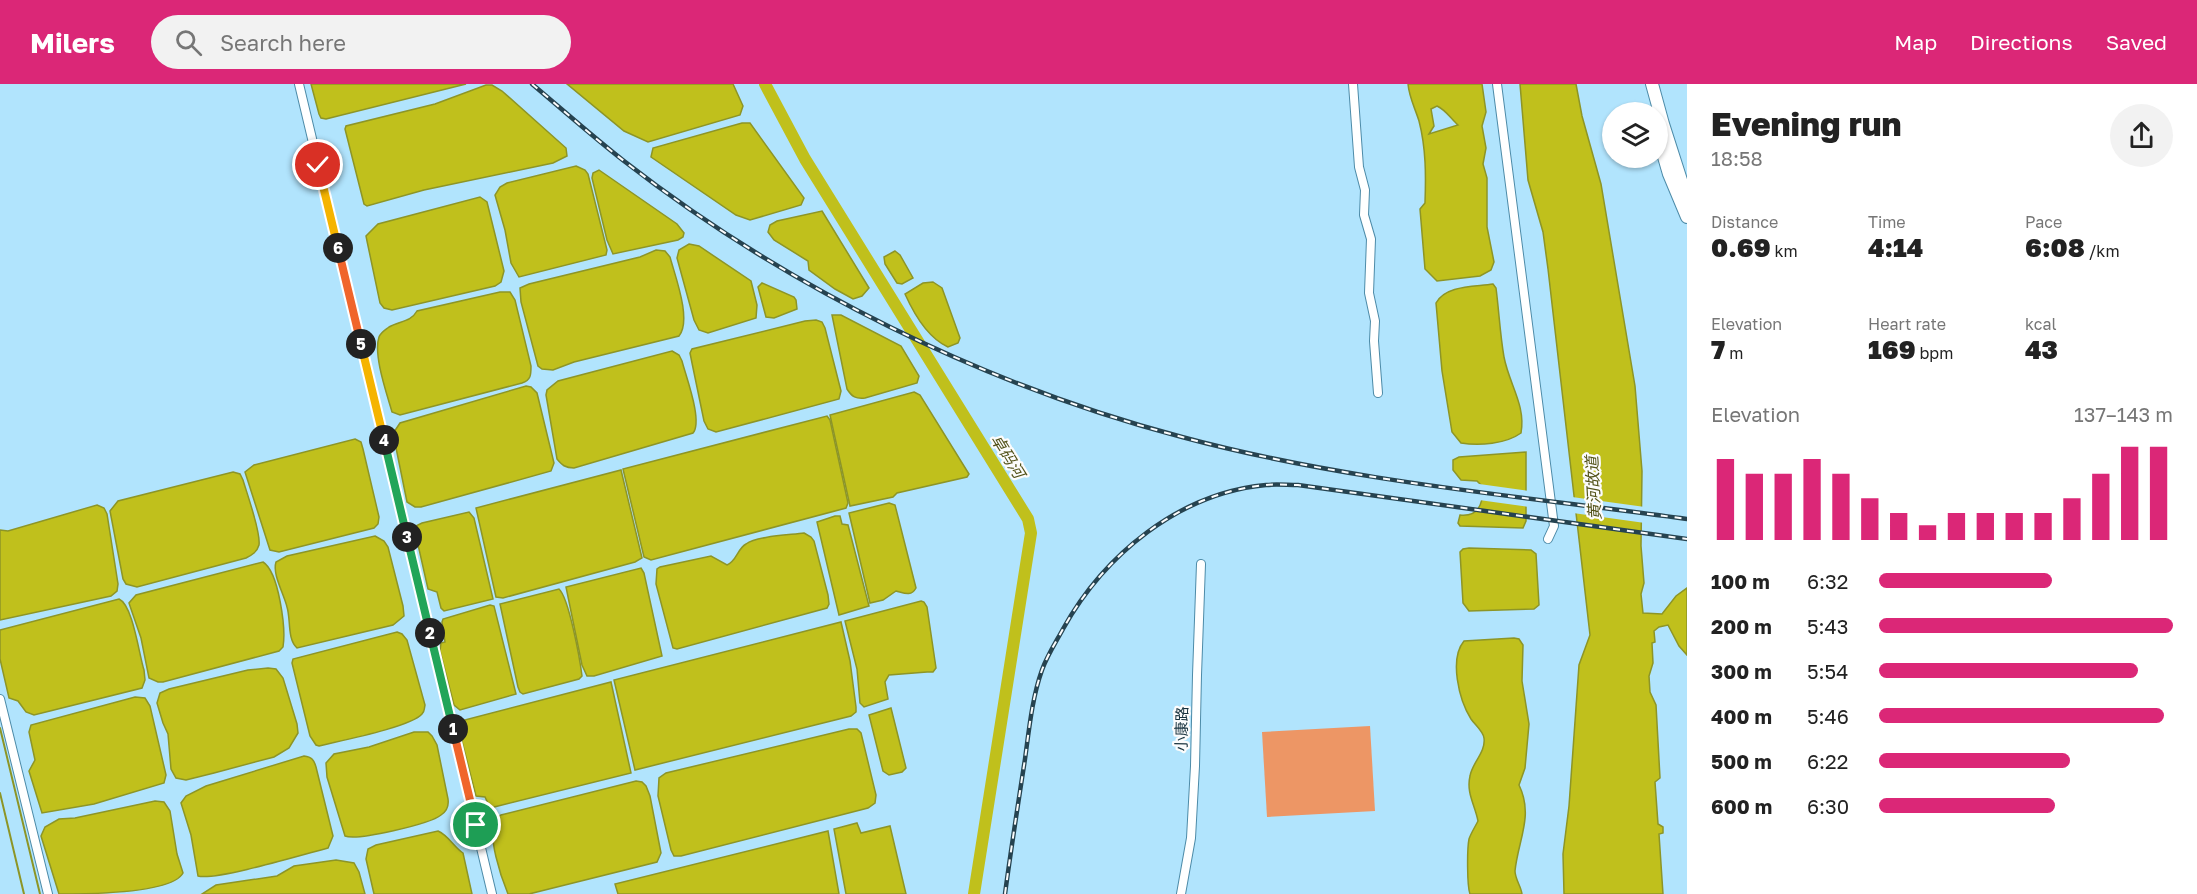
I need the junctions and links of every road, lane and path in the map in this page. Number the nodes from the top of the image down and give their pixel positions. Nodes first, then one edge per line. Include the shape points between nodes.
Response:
1 (299, 84) edge
2 (1353, 84) edge
3 (1497, 84) edge
4 (1644, 84) edge
5 (1652, 84) edge
6 (1648, 102) edge
7 (1667, 168) edge
8 (1687, 198) edge
9 (1687, 217) edge
10 (1378, 393) dead end
11 (1548, 539) dead end
12 (1202, 564) dead end
13 (0, 699) edge
14 (48, 894) edge
15 (492, 894) edge
16 (1181, 894) edge

1 - 15 street
2 - 10 street via 1359,167 1365,190 1364,215 1371,238 1369,292 1375,321
3 - 11 street via 1554,526
4 - 6 main road
5 - 8 main road
7 - 9 main road
12 - 16 street, 小康路 via 1196,766 1191,838
13 - 14 street

